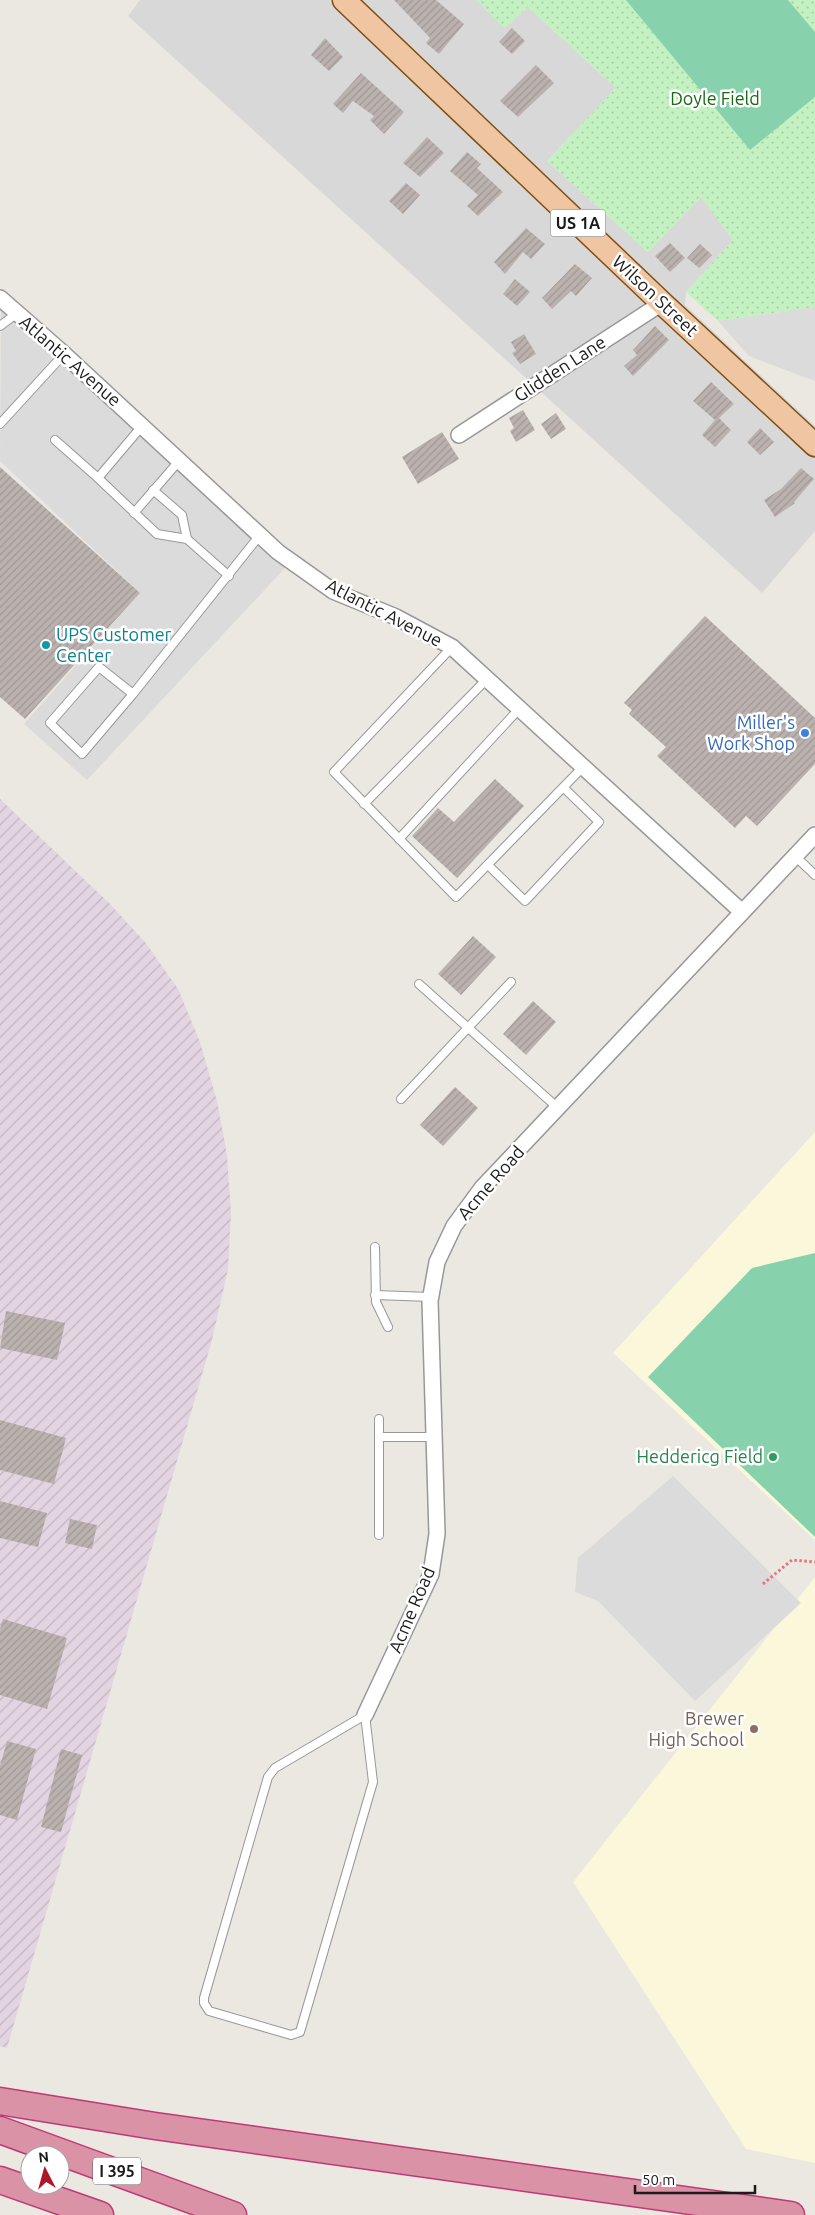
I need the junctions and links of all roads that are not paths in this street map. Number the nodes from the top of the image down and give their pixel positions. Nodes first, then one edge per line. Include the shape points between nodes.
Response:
1 (344, 0) edge
2 (0, 298) edge
3 (662, 303) junction
4 (16, 314) junction
5 (0, 326) edge
6 (64, 354) junction
7 (0, 424) edge
8 (142, 426) junction
9 (459, 435) dead end
10 (55, 440) dead end
11 (815, 445) edge
12 (179, 461) junction
13 (98, 478) junction
14 (153, 490) junction
15 (134, 513) junction
16 (260, 535) junction
17 (187, 539) junction
18 (229, 576) junction
19 (452, 647) junction
20 (486, 679) junction
21 (133, 694) junction
22 (519, 709) junction
23 (583, 767) junction
24 (564, 788) junction
25 (364, 804) junction
26 (815, 835) edge
27 (399, 839) junction
28 (795, 856) junction
29 (489, 866) junction
30 (815, 875) edge
31 (742, 912) junction
32 (510, 982) dead end
33 (419, 984) dead end
34 (467, 1028) junction
35 (401, 1099) dead end
36 (558, 1108) junction
37 (376, 1247) dead end
38 (375, 1295) junction
39 (431, 1297) junction
40 (388, 1327) dead end
41 (379, 1419) dead end
42 (379, 1437) junction
43 (434, 1437) junction
44 (379, 1535) dead end
45 (365, 1715) junction
46 (0, 2101) edge
47 (0, 2130) edge
48 (0, 2180) edge
49 (100, 2215) edge
50 (232, 2215) edge
51 (789, 2215) edge

1 - 3 main road, Wilson Street / US 1A
2 - 4 street, Atlantic Avenue
3 - 9 street, Glidden Lane
3 - 11 main road, Wilson Street / US 1A
4 - 5 lane
4 - 6 street, Atlantic Avenue
6 - 7 lane
6 - 8 street, Atlantic Avenue
8 - 12 street, Atlantic Avenue
8 - 13 lane
10 - 13 lane
12 - 14 lane
12 - 16 street, Atlantic Avenue
13 - 15 lane
14 - 15 lane
14 - 17 lane via 182,515
15 - 17 lane via 157,534
16 - 18 lane
16 - 19 street, Atlantic Avenue via 278,552 333,591 396,617
17 - 18 lane
18 - 21 lane
19 - 20 street, Atlantic Avenue
19 - 25 lane via 334,772
20 - 22 street, Atlantic Avenue
20 - 25 lane
21 - 21 lane via 99,667 50,722 82,754
22 - 23 street, Atlantic Avenue
22 - 27 lane
23 - 24 lane
23 - 31 street, Atlantic Avenue
24 - 29 lane
24 - 29 lane via 599,822 526,901
25 - 27 lane
26 - 28 street, Acme Road
27 - 29 lane via 456,898
28 - 30 lane
28 - 31 street, Acme Road
31 - 36 street, Acme Road
32 - 34 lane
33 - 34 lane
34 - 35 lane
34 - 36 lane
36 - 39 street, Acme Road via 482,1188 454,1226 438,1262
37 - 38 lane
38 - 39 lane
38 - 40 lane
39 - 43 street, Acme Road
41 - 42 lane
42 - 43 lane
42 - 44 lane
43 - 45 street, Acme Road via 437,1534 431,1574
45 - 45 lane via 373,1782 300,2032 291,2035 209,2012 204,1998 268,1777 275,1768
46 - 51 highway via 164,2128
47 - 50 highway, I 395
48 - 49 highway

